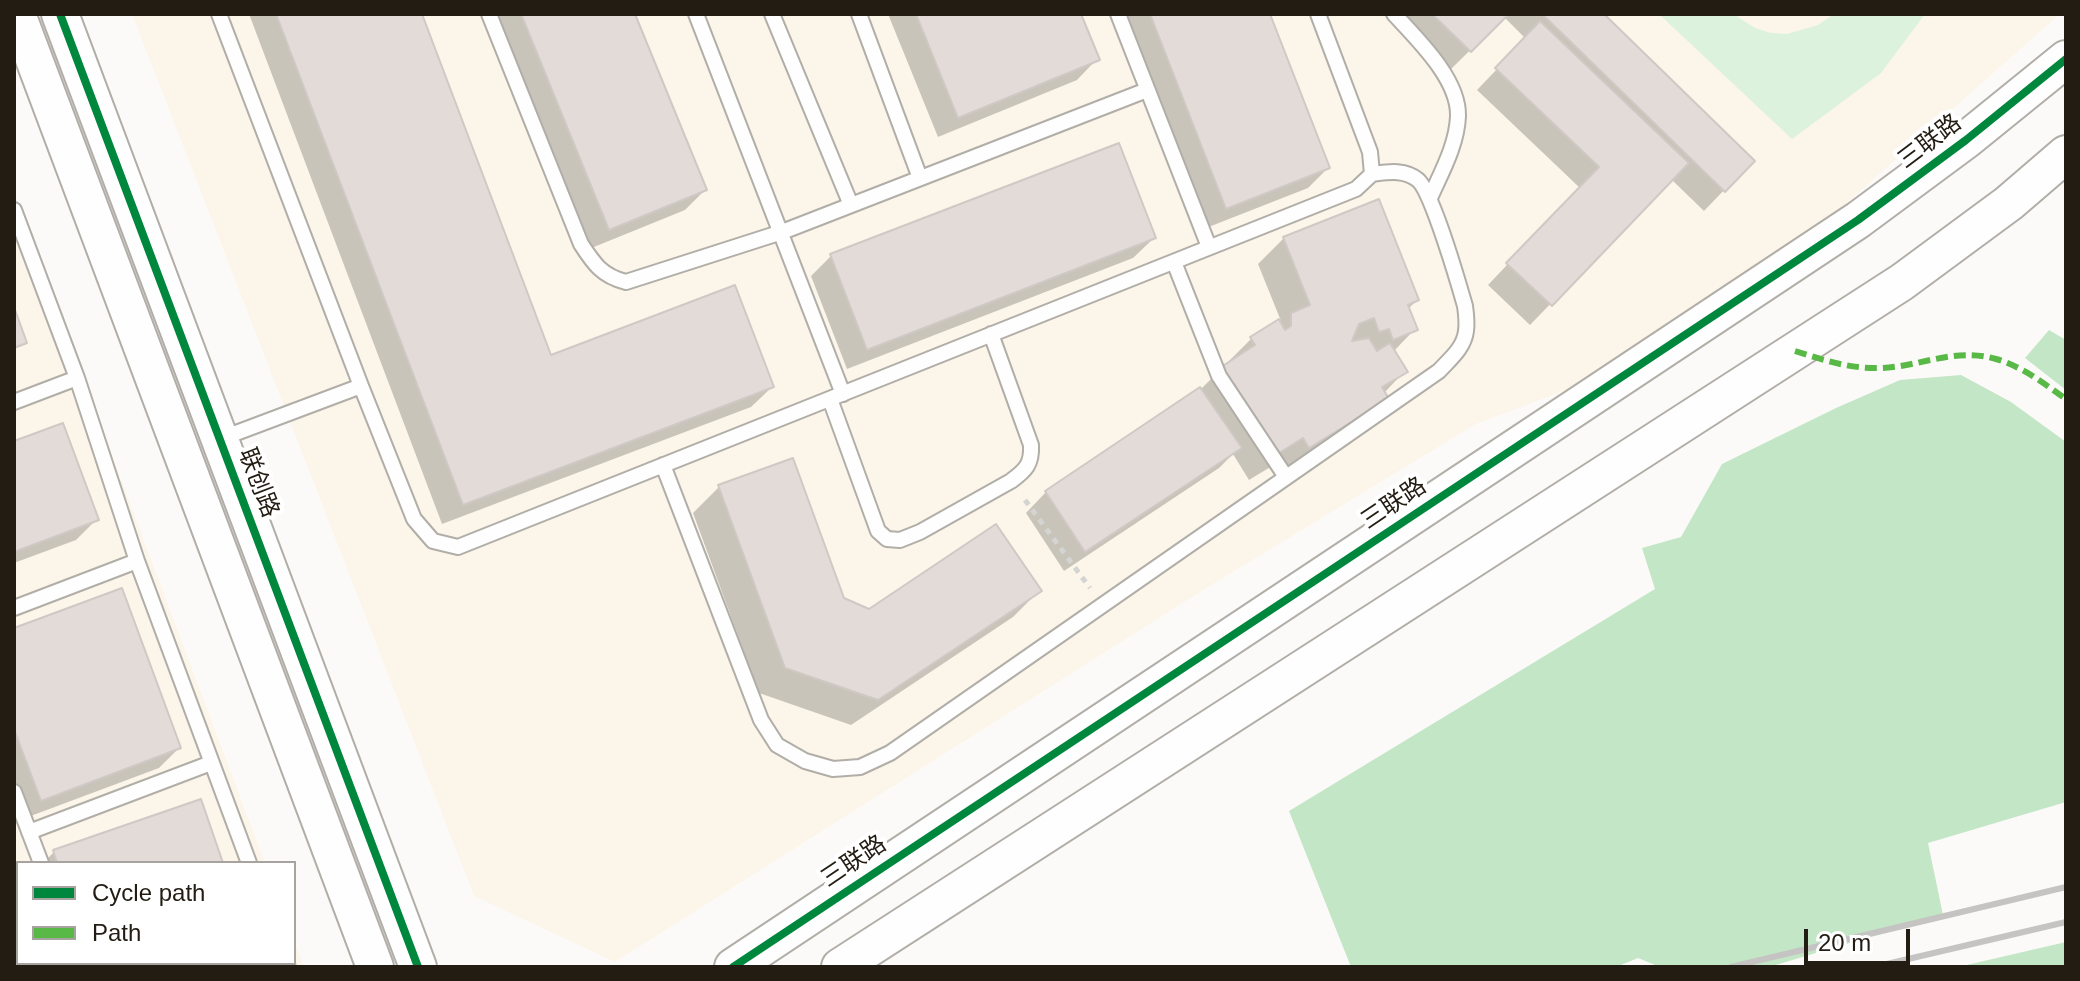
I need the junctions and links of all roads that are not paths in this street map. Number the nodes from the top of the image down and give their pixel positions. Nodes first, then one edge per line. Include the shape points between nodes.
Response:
1 (17, 14) edge
2 (60, 14) edge
3 (219, 14) edge
4 (489, 14) edge
5 (696, 14) edge
6 (772, 14) edge
7 (859, 14) edge
8 (1118, 14) edge
9 (1318, 14) edge
10 (1394, 14) edge
11 (2066, 59) edge
12 (1147, 90) junction
13 (2066, 154) edge
14 (1372, 174) junction
15 (920, 178) junction
16 (1430, 198) junction
17 (851, 205) junction
18 (14, 210) edge
19 (782, 232) junction
20 (1209, 247) junction
21 (1174, 262) junction
22 (991, 334) junction
23 (77, 378) junction
24 (361, 386) junction
25 (837, 396) junction
26 (14, 402) edge
27 (220, 439) junction
28 (663, 465) junction
29 (1286, 477) junction
30 (137, 561) junction
31 (14, 608) edge
32 (211, 763) junction
33 (14, 792) edge
34 (29, 832) junction
35 (40, 861) edge
36 (248, 861) edge
37 (402, 925) junction
38 (375, 967) edge
39 (418, 967) edge
40 (441, 967) edge
41 (733, 967) edge
42 (840, 967) edge

1 - 38 street
2 - 27 street, 联创路
3 - 24 lane
4 - 19 lane via 581,244 595,266 626,282
5 - 19 lane
6 - 17 lane
7 - 15 lane
8 - 12 lane
9 - 14 lane via 1370,152
10 - 16 lane via 1436,60 1458,114 1454,140
11 - 41 street, 三联路 via 1858,220
12 - 15 lane
12 - 20 lane
13 - 42 street via 1902,282
14 - 16 lane via 1405,172 1420,181
14 - 20 lane via 1356,189
15 - 17 lane
16 - 29 lane via 1466,310 1466,333 1457,352 1439,371
17 - 19 lane
18 - 23 lane
19 - 25 lane
20 - 21 lane
21 - 22 lane
21 - 29 lane via 1219,376
22 - 25 lane
22 - 25 lane via 1031,445 1031,459 1011,481 920,532 900,540 878,531
23 - 26 lane
23 - 30 lane
24 - 27 lane
24 - 28 lane via 414,519 433,541 458,547
25 - 28 lane
27 - 37 street, 联创路
28 - 29 lane via 761,720 777,745 833,769 860,767 890,753
30 - 31 lane
30 - 32 lane
32 - 34 lane
32 - 36 lane
33 - 34 lane
34 - 35 lane
37 - 39 street, 联创路
37 - 40 street

